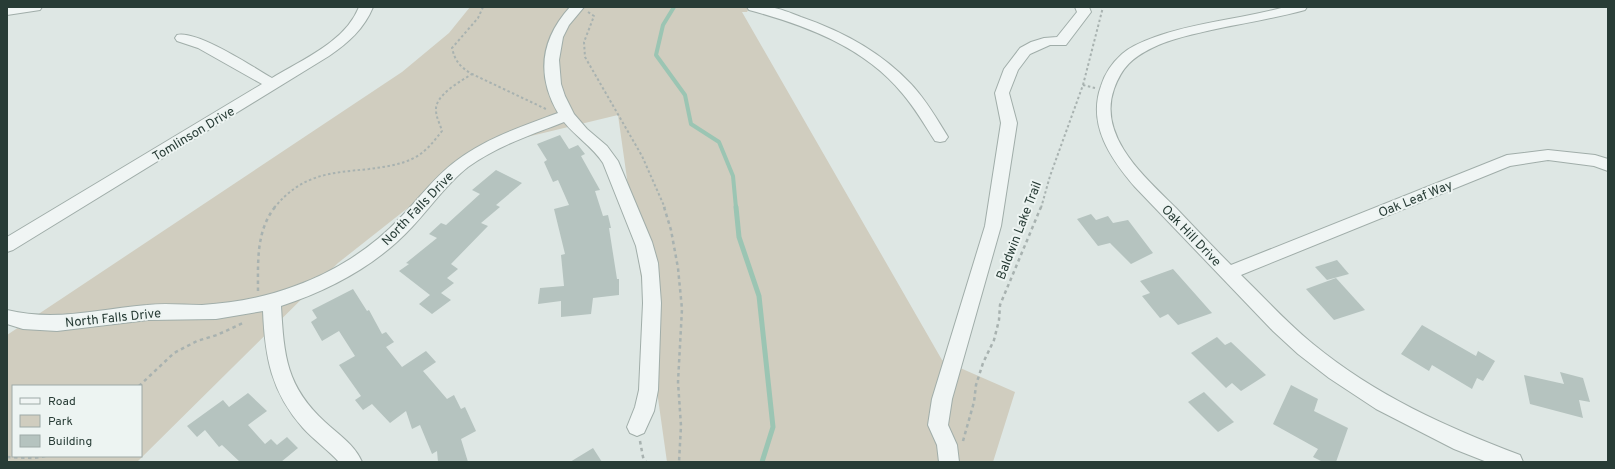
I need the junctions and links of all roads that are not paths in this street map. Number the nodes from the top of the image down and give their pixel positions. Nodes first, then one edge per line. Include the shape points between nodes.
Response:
1 (35, 7) edge
2 (366, 7) edge
3 (577, 7) edge
4 (754, 7) edge
5 (1082, 7) edge
6 (1300, 7) edge
7 (7, 11) edge
8 (182, 38) dead end
9 (272, 84) junction
10 (567, 115) junction
11 (940, 137) dead end
12 (1608, 165) edge
13 (7, 245) edge
14 (1228, 273) junction
15 (265, 303) junction
16 (7, 317) edge
17 (637, 426) road end
18 (352, 462) edge
19 (949, 462) edge
20 (1513, 462) edge

1 - 7 street
2 - 9 street, Tomlinson Drive via 355,27 341,40
3 - 10 street via 556,36 552,57 553,80 560,103
4 - 11 street via 815,26 876,60 911,92 925,110
5 - 19 street via 1084,12 1061,42 1049,41 1025,51 1010,69 1002,93 1008,123 993,226 942,399 938,425 948,445
6 - 14 street, Oak Hill Drive via 1172,35 1143,46 1114,71 1104,98 1106,130 1122,160
8 - 9 street via 203,45
9 - 13 street, Tomlinson Drive
10 - 15 street, North Falls Drive via 504,140 462,163 445,178 398,231 354,265 330,279
10 - 17 street via 576,128 605,152 614,168 646,250 651,310 648,394
12 - 14 street, Oak Leaf Way via 1548,155 1507,161
14 - 20 street, Oak Hill Drive via 1282,328 1342,377 1416,421
15 - 16 street, North Falls Drive via 230,310 140,312 67,322 41,322
15 - 18 street via 279,370 286,388 309,421

